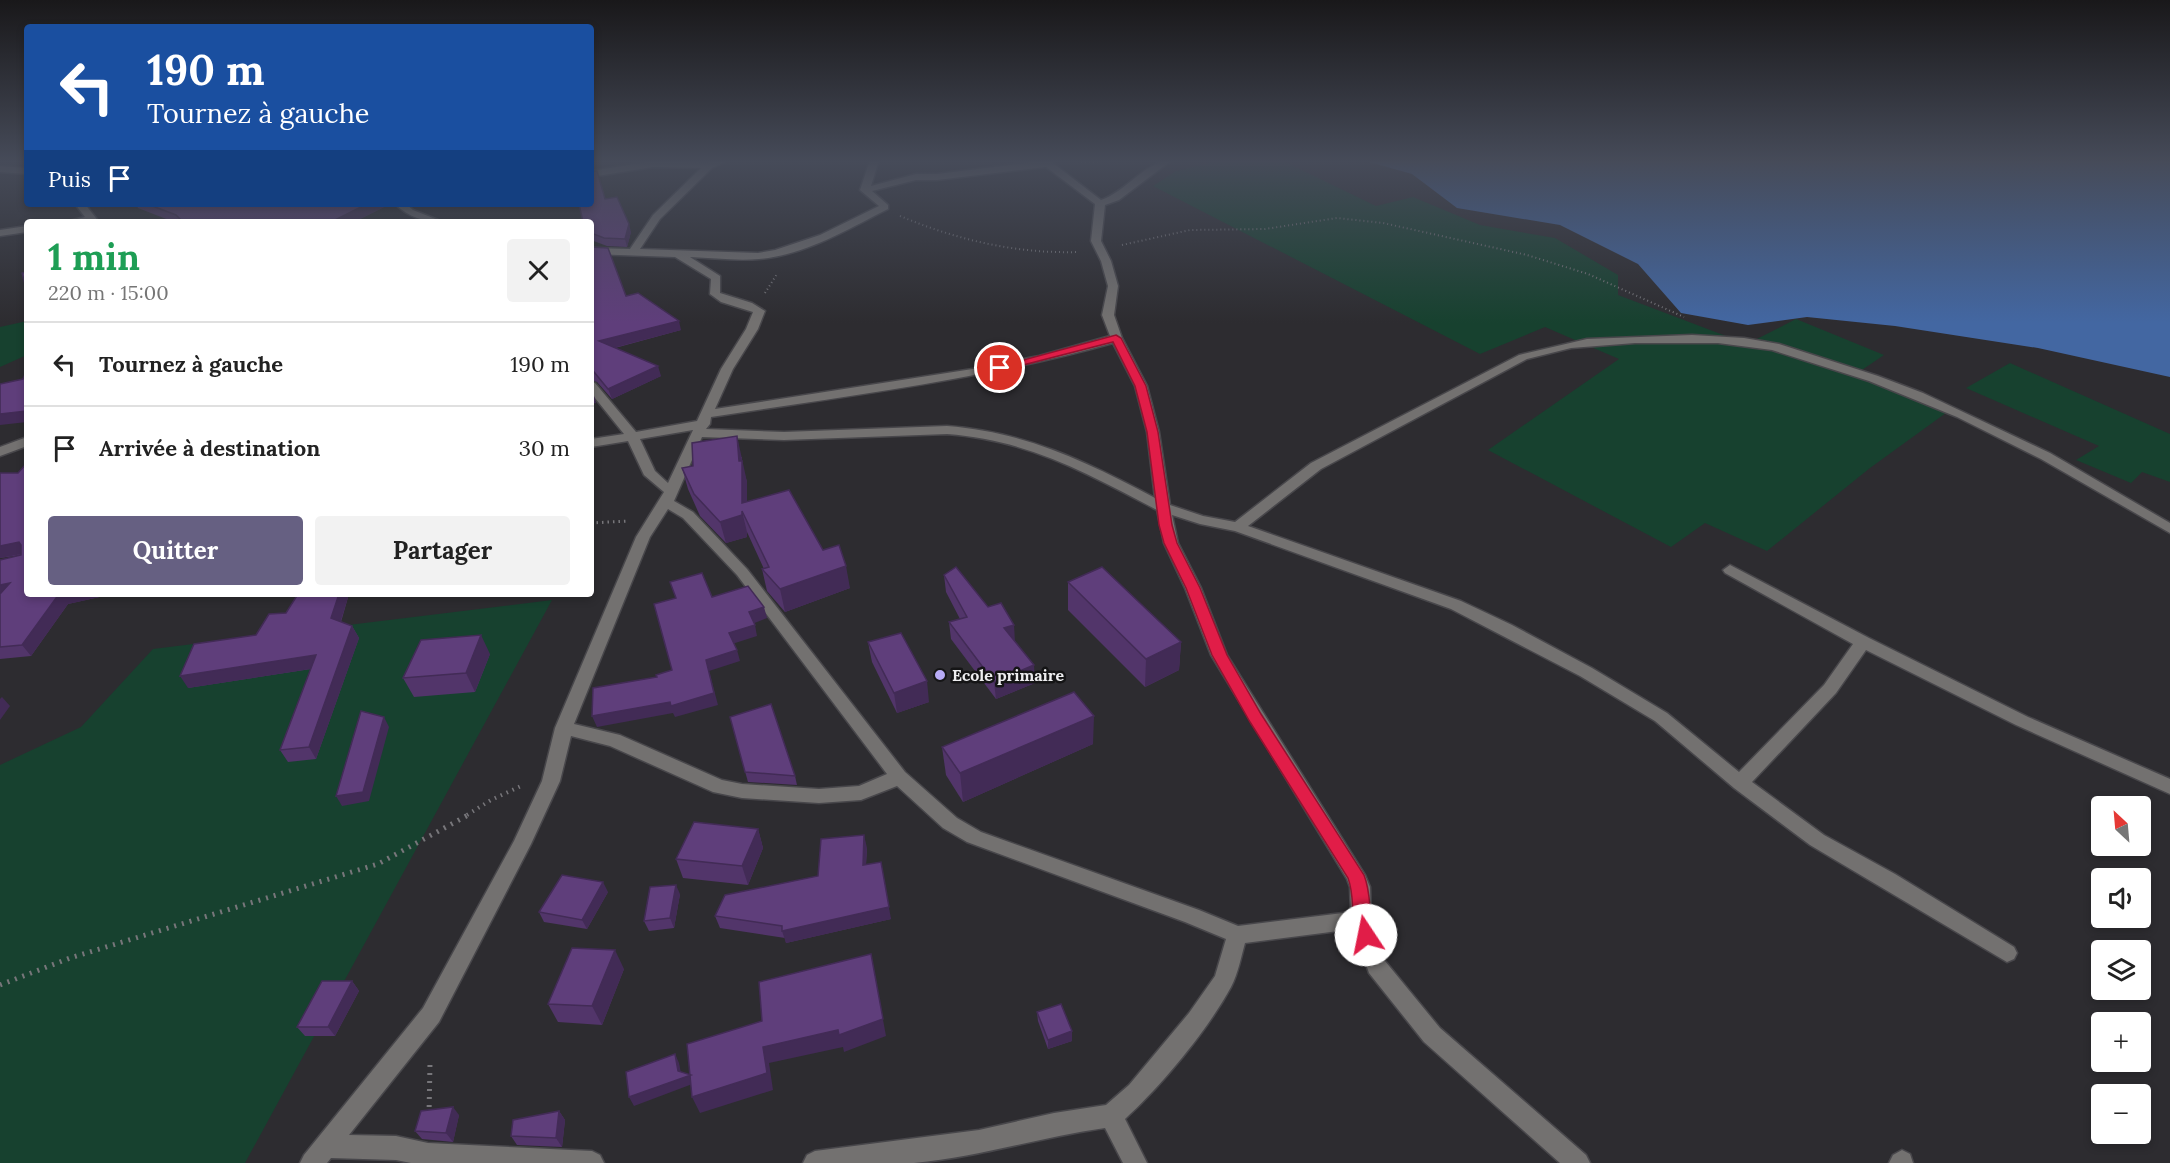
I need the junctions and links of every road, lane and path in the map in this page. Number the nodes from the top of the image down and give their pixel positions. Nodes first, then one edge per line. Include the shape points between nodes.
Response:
1 (659, 214) edge
2 (869, 214) edge
3 (900, 214) edge
4 (1099, 214) edge
5 (24, 229) edge
6 (0, 233) edge
7 (797, 247) junction
8 (594, 251) edge
9 (1101, 251) junction
10 (633, 252) junction
11 (678, 254) junction
12 (759, 311) junction
13 (1691, 320) dead end
14 (1116, 338) junction
15 (594, 389) edge
16 (704, 424) junction
17 (632, 435) junction
18 (24, 442) edge
19 (594, 442) edge
20 (0, 452) edge
21 (668, 496) junction
22 (1164, 508) junction
23 (1238, 527) junction
24 (2170, 529) edge
25 (1730, 570) dead end
26 (1863, 642) junction
27 (564, 728) junction
28 (899, 777) junction
29 (551, 781) junction
30 (1740, 783) junction
31 (2170, 787) edge
32 (1361, 919) junction
33 (1238, 935) junction
34 (2007, 953) dead end
35 (0, 985) edge
36 (431, 1015) junction
37 (1111, 1116) junction
38 (319, 1154) edge
39 (428, 1159) edge
40 (592, 1163) edge
41 (815, 1163) edge
42 (1135, 1163) edge
43 (1578, 1163) edge

1 - 10 street
2 - 7 street
3 - 9 path via 969,240 1051,255
4 - 9 street via 1096,241
5 - 6 street
7 - 11 street via 758,256
7 - 12 path via 769,284
8 - 10 street
9 - 13 path via 1190,230 1265,229 1337,218 1358,220 1527,255 1588,274
9 - 14 street via 1113,286 1108,315
10 - 11 street
11 - 12 street via 716,278 716,294 721,299 752,305
12 - 16 street via 727,369
14 - 16 street via 979,372
14 - 22 street via 1141,386 1153,432
15 - 17 street
16 - 17 street
16 - 21 street
16 - 22 street via 784,436 972,432 1011,440 1083,465
17 - 19 street
17 - 21 street via 645,468
18 - 20 street
21 - 27 street via 643,537
21 - 28 street via 742,572
22 - 23 street
22 - 32 street via 1171,543 1219,655 1355,875 1360,887
23 - 24 street via 1316,466 1523,357 1556,346 1613,340 1691,339 1768,345 1950,407 2061,463
23 - 30 street via 1456,605 1506,629 1661,717
25 - 26 street
26 - 30 street via 1830,689
26 - 31 street via 2022,721
27 - 28 street via 614,740 719,787 742,791 819,796 861,793
27 - 29 street
28 - 33 street via 950,823 974,837
29 - 35 path via 518,786 378,864 70,958
29 - 36 street
30 - 34 street via 1817,840
32 - 33 street
32 - 43 street via 1376,966 1432,1035
33 - 37 street via 1224,980 1197,1020 1137,1093
36 - 38 street
36 - 39 path
37 - 41 street via 1054,1124 979,1142
37 - 42 street
38 - 39 street via 396,1148
39 - 40 street

